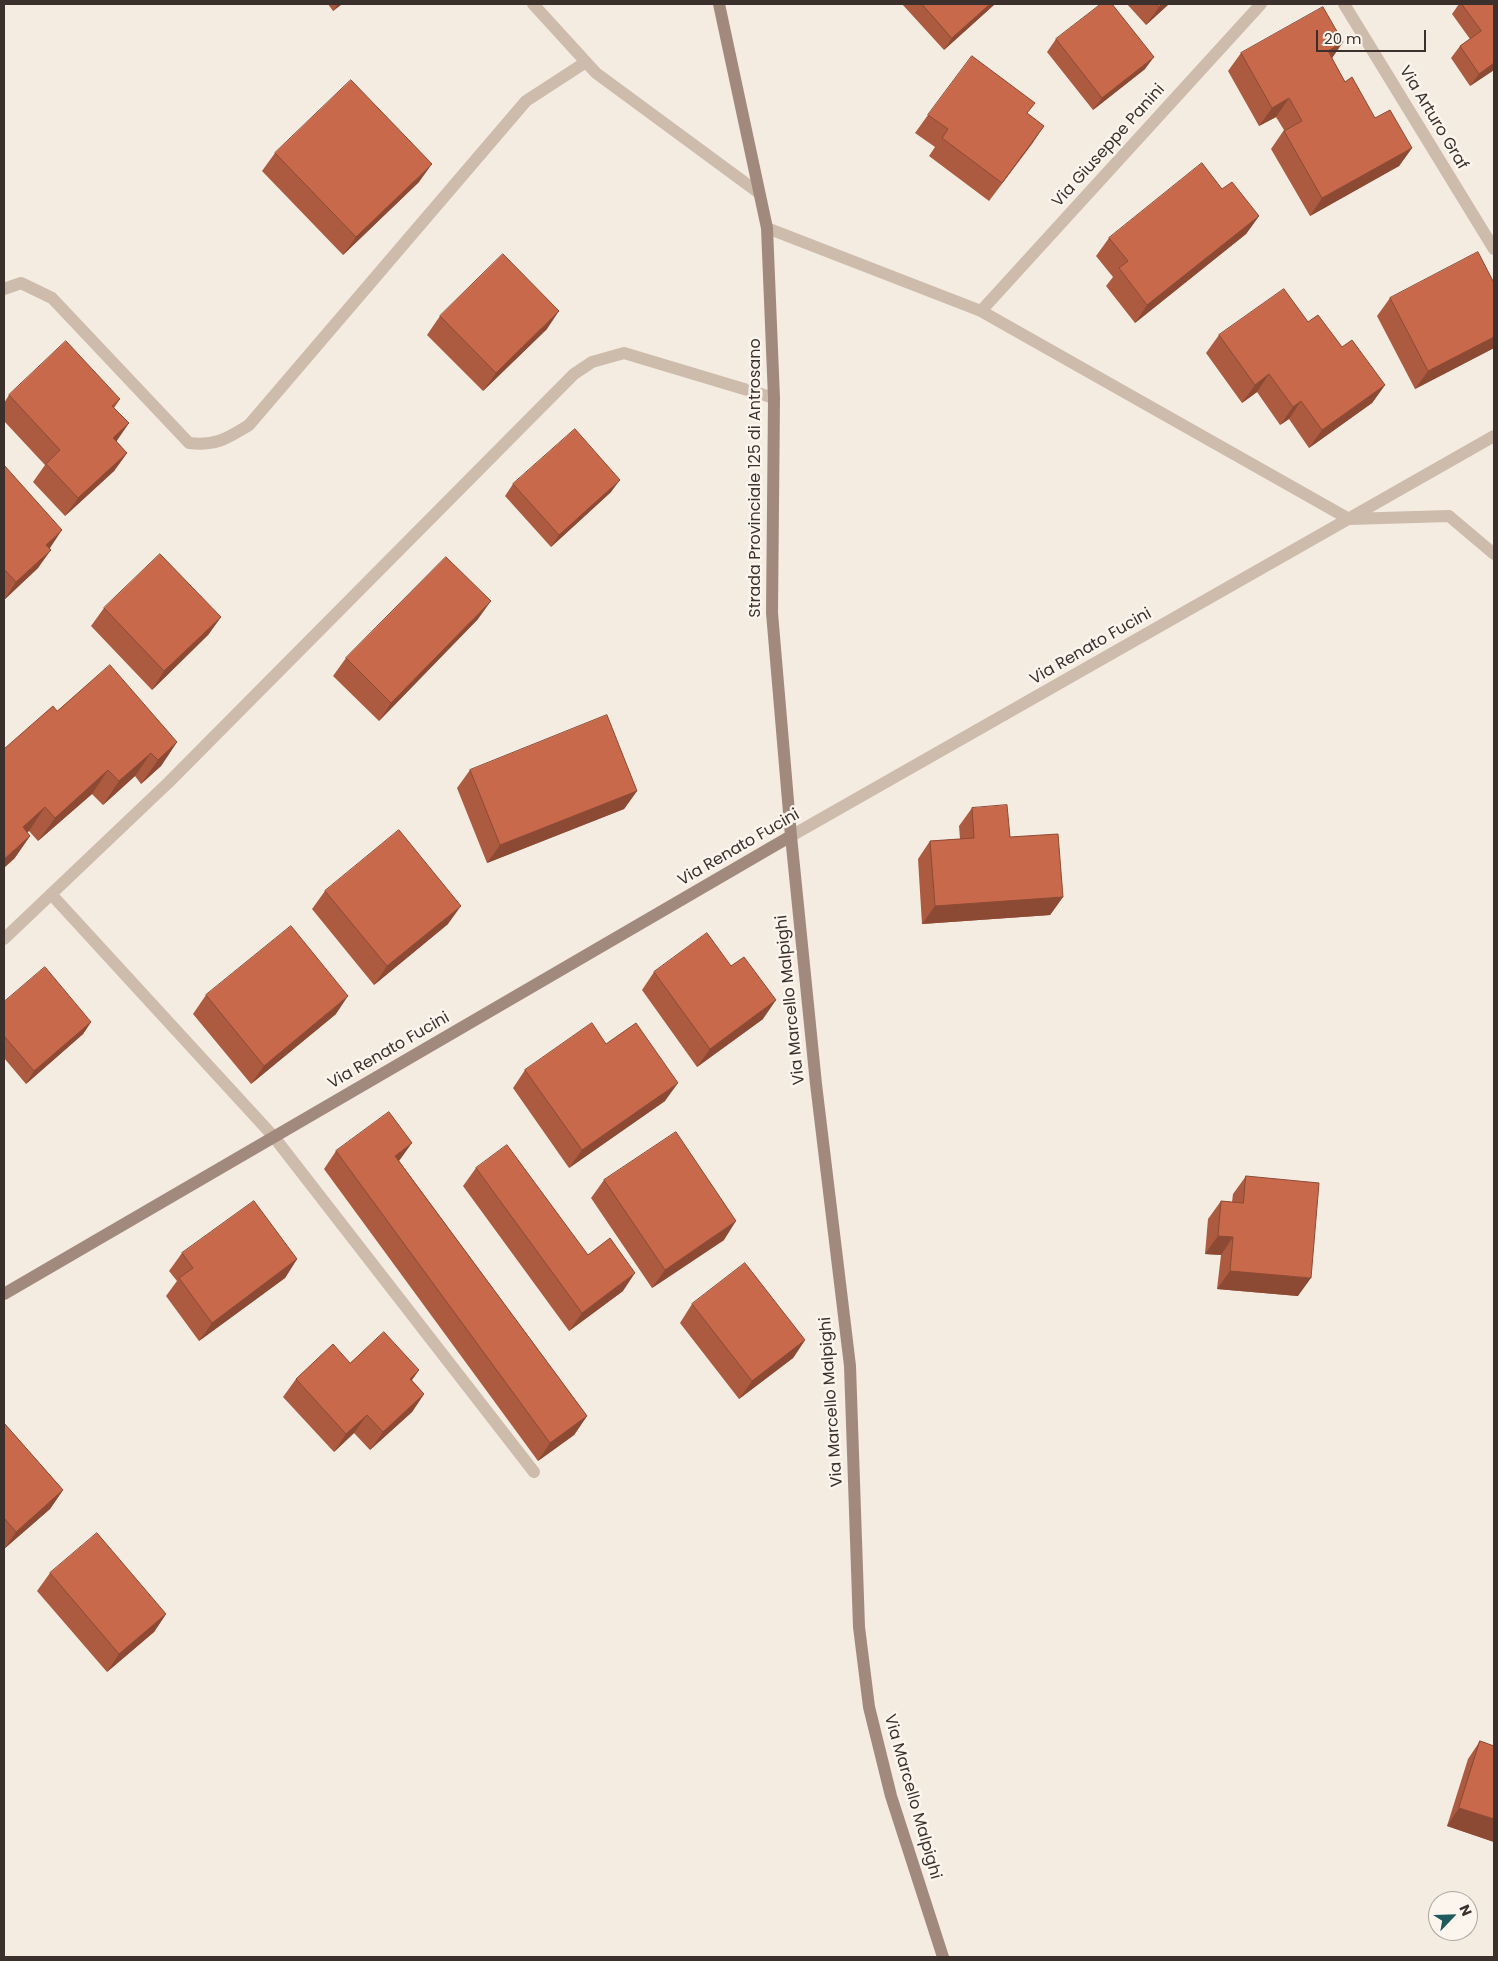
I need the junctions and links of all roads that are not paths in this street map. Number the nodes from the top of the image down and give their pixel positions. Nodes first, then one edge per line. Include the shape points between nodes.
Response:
1 (532, 4) edge
2 (719, 4) edge
3 (1262, 4) edge
4 (1344, 4) edge
5 (586, 62) junction
6 (759, 193) junction
7 (767, 228) junction
8 (1494, 249) edge
9 (4, 289) edge
10 (980, 311) junction
11 (774, 398) junction
12 (1494, 436) edge
13 (1349, 518) junction
14 (1494, 554) edge
15 (791, 836) junction
16 (51, 894) junction
17 (4, 939) edge
18 (274, 1137) junction
19 (4, 1294) edge
20 (534, 1472) dead end
21 (943, 1957) edge

1 - 5 street
2 - 6 main road, Strada Provinciale 125 di Antrosano
3 - 10 street, Via Giuseppe Panini
4 - 8 street, Via Arturo Graf
5 - 6 street via 596,73
5 - 9 street via 526,101 249,425 224,440 208,445 189,443 52,298 21,283
6 - 7 main road, Strada Provinciale 125 di Antrosano
7 - 10 street
7 - 11 main road, Strada Provinciale 125 di Antrosano
10 - 13 street
11 - 15 main road, Strada Provinciale 125 di Antrosano via 772,613
11 - 16 street via 624,353 592,362 574,374 169,782
12 - 13 street, Via Renato Fucini
13 - 14 street via 1448,516
13 - 15 street, Via Renato Fucini
15 - 18 main road, Via Renato Fucini
15 - 21 main road, Via Marcello Malpighi via 820,1122 850,1366 859,1627 869,1707 892,1796
16 - 17 street
16 - 18 street
18 - 19 main road, Via Renato Fucini
18 - 20 street

